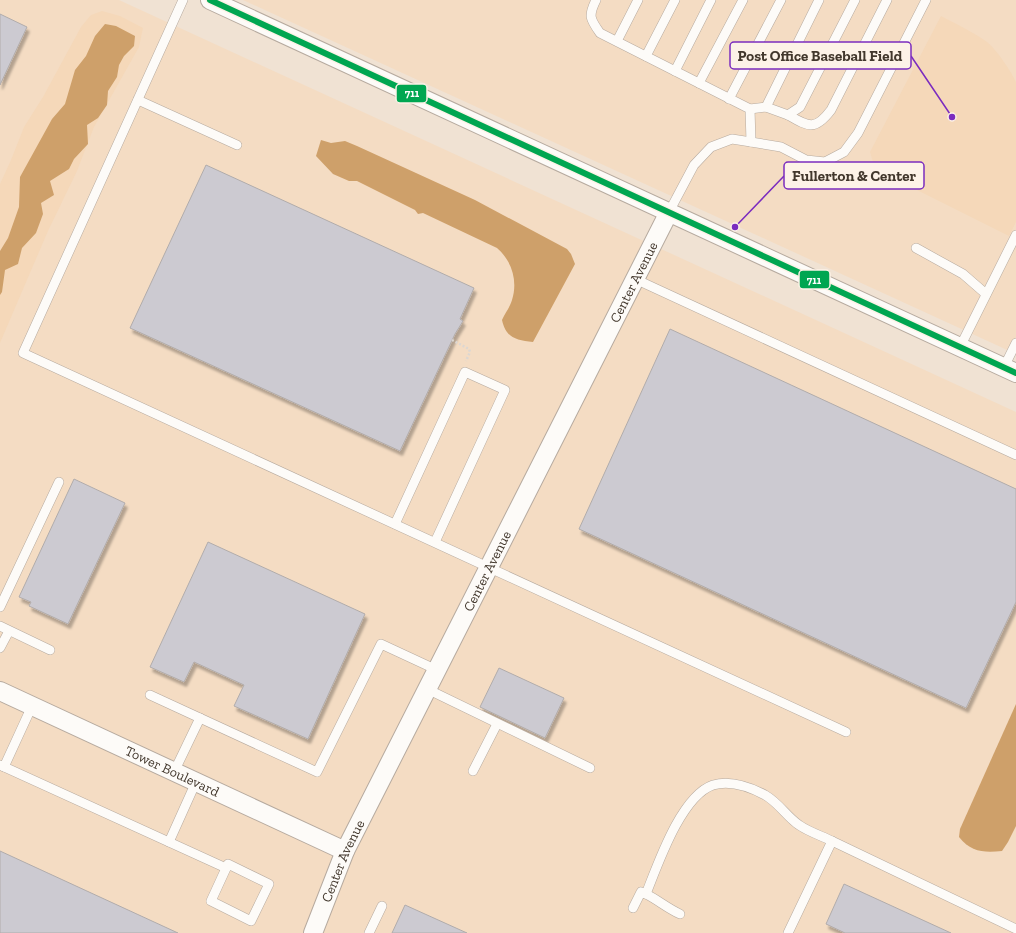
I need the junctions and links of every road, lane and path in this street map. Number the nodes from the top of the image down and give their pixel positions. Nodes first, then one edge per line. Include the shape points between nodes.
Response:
1 (183, 0) edge
2 (210, 0) edge
3 (596, 0) edge
4 (638, 0) edge
5 (675, 0) edge
6 (711, 0) edge
7 (743, 0) edge
8 (780, 0) edge
9 (819, 0) edge
10 (854, 0) edge
11 (887, 0) edge
12 (926, 0) edge
13 (617, 41) junction
14 (646, 56) junction
15 (675, 71) junction
16 (699, 83) junction
17 (730, 99) junction
18 (138, 100) junction
19 (766, 107) junction
20 (750, 109) junction
21 (788, 115) junction
22 (751, 142) junction
23 (238, 145) dead end
24 (669, 212) junction
25 (1016, 235) edge
26 (916, 248) dead end
27 (635, 279) junction
28 (986, 294) junction
29 (452, 340) dead end
30 (1016, 343) edge
31 (960, 347) junction
32 (1010, 370) edge
33 (465, 372) junction
34 (1016, 455) edge
35 (59, 482) dead end
36 (395, 524) junction
37 (435, 542) junction
38 (489, 567) junction
39 (0, 607) edge
40 (0, 626) edge
41 (9, 631) junction
42 (0, 648) edge
43 (50, 650) dead end
44 (437, 670) junction
45 (427, 690) junction
46 (0, 691) edge
47 (150, 695) dead end
48 (32, 706) junction
49 (200, 718) junction
50 (497, 724) junction
51 (846, 732) dead end
52 (2, 766) edge
53 (590, 768) dead end
54 (473, 771) dead end
55 (174, 772) junction
56 (196, 782) junction
57 (832, 841) junction
58 (169, 842) junction
59 (346, 851) junction
60 (226, 868) junction
61 (646, 894) junction
62 (382, 906) dead end
63 (633, 908) dead end
64 (680, 914) dead end
65 (1016, 928) edge
66 (313, 933) edge
67 (369, 933) edge
68 (788, 933) edge

1 - 18 lane
2 - 24 street
3 - 13 lane via 591,12 591,21 600,33
4 - 13 lane
5 - 14 lane
6 - 15 lane
7 - 16 lane
8 - 17 lane
9 - 19 lane
10 - 21 lane via 800,108
11 - 21 lane via 823,121 813,125 804,124
12 - 22 lane via 858,134 844,152 825,162 806,160 781,147
13 - 14 lane
14 - 15 lane
15 - 16 lane
16 - 17 lane
17 - 20 lane
18 - 23 lane
18 - 36 lane via 23,353
19 - 20 lane
19 - 21 lane
20 - 22 lane
22 - 24 lane via 732,140 711,148 694,166
24 - 27 street, Center Avenue
24 - 31 street
25 - 28 lane
26 - 28 lane via 963,274
27 - 34 lane
27 - 38 street, Center Avenue
28 - 31 lane
29 - 33 path via 469,349
30 - 32 lane
31 - 32 street
33 - 36 lane
33 - 37 lane via 505,390
35 - 39 lane
36 - 37 lane
37 - 38 lane
38 - 44 street, Center Avenue
38 - 51 lane
40 - 41 lane
41 - 42 lane
41 - 43 lane
44 - 45 street, Center Avenue
44 - 49 lane via 381,644 317,772
45 - 50 lane
45 - 59 street, Center Avenue
46 - 48 street, Tower Boulevard
47 - 49 lane
48 - 52 lane
48 - 55 street, Tower Boulevard
49 - 55 lane
50 - 53 lane
50 - 54 lane
52 - 58 lane
55 - 56 street, Tower Boulevard
56 - 58 lane
56 - 59 street, Tower Boulevard
57 - 61 lane via 799,825 765,795 743,786 727,783 712,785 688,804 666,846
57 - 65 lane
57 - 68 lane
58 - 60 lane
59 - 66 street, Center Avenue
60 - 60 lane via 228,864 269,884 251,921 211,901
61 - 63 lane via 641,892
61 - 64 lane
62 - 67 lane

